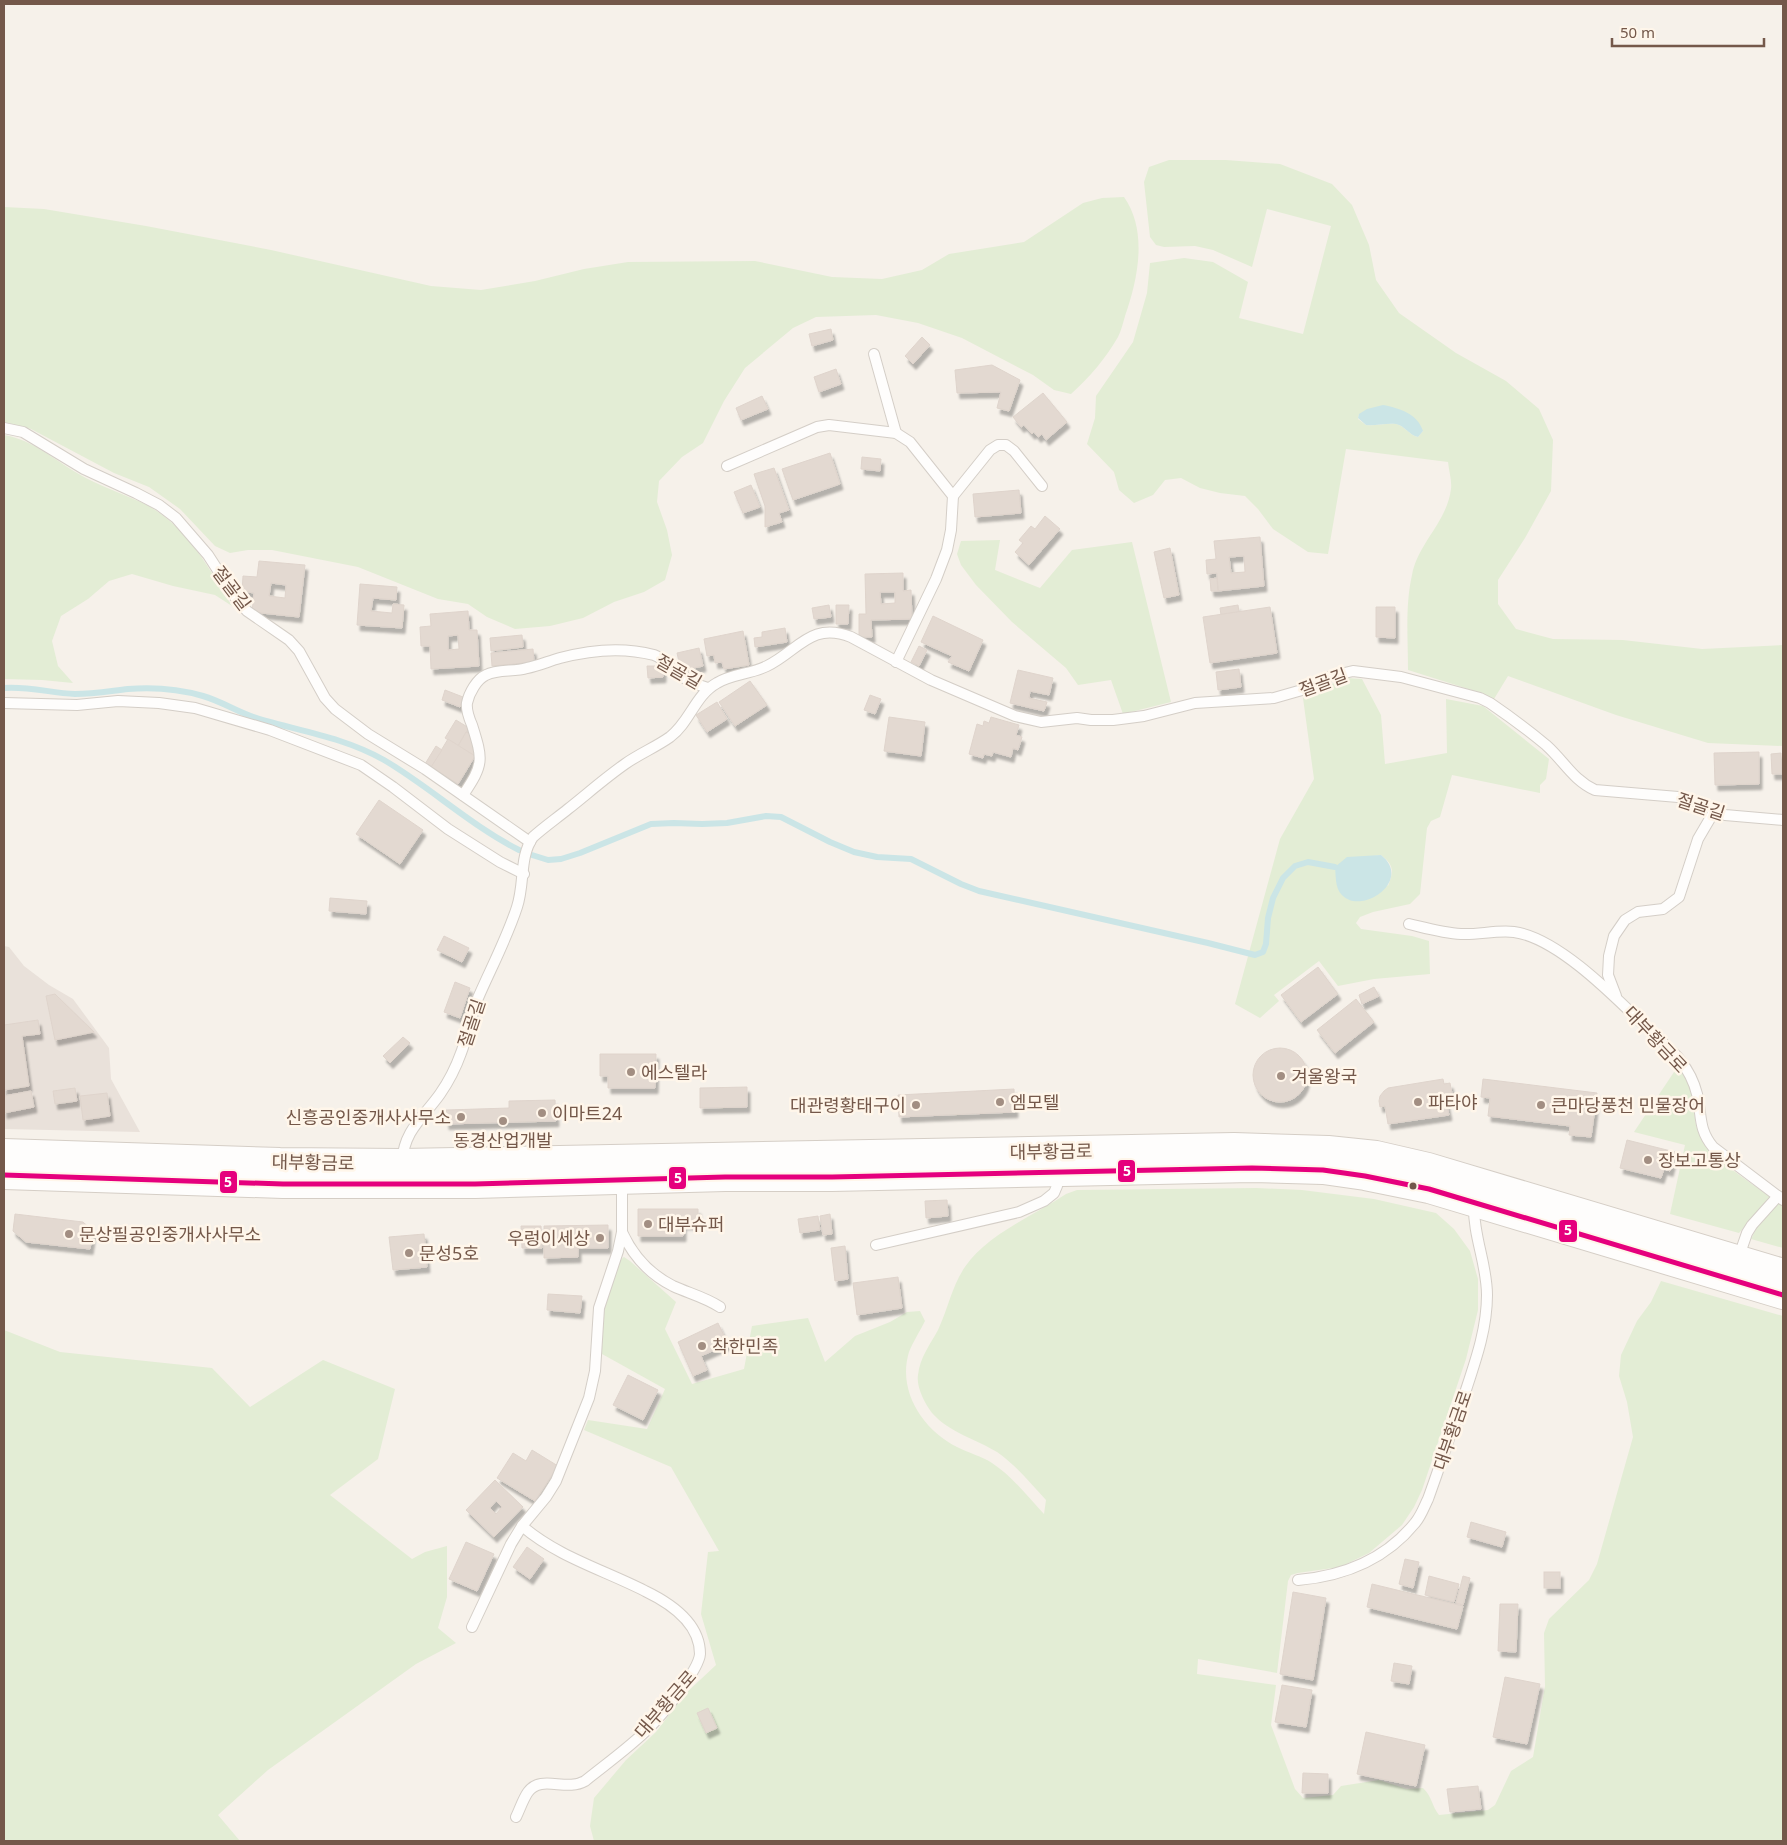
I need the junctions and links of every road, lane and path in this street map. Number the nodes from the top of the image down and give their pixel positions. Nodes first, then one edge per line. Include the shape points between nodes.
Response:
1 (874, 354) dead end
2 (4, 428) edge
3 (896, 432) junction
4 (728, 466) dead end
5 (1042, 486) dead end
6 (953, 496) junction
7 (896, 662) junction
8 (708, 688) junction
9 (4, 703) edge
10 (463, 795) junction
11 (1715, 810) junction
12 (1783, 820) edge
13 (530, 842) junction
14 (524, 874) junction
15 (1409, 924) dead end
16 (1616, 997) junction
17 (4, 1153) edge
18 (622, 1169) junction
19 (1057, 1171) junction
20 (402, 1174) junction
21 (4, 1175) edge
22 (1475, 1191) junction
23 (1781, 1198) edge
24 (622, 1232) junction
25 (876, 1245) dead end
26 (1735, 1269) junction
27 (1783, 1272) edge
28 (1783, 1294) edge
29 (720, 1307) dead end
30 (522, 1526) junction
31 (1298, 1580) dead end
32 (472, 1627) dead end
33 (516, 1817) dead end

1 - 3 lane
2 - 10 lane, 절골길 via 24,432 84,468 159,505 176,518 208,555 247,611 290,640 335,709
3 - 4 lane via 829,424
3 - 6 lane via 910,442
5 - 6 lane via 1014,451 1006,445 998,445 990,450
6 - 7 lane via 947,550
7 - 8 lane, 절골길 via 851,637 822,632 807,638 766,666
7 - 11 lane, 절골길 via 1016,716 1041,722 1077,718 1114,720 1196,703 1274,698 1302,690 1339,673 1384,674 1490,703 1546,746 1574,778 1594,790 1678,797
8 - 10 lane, 절골길 via 684,678 657,656 636,651 577,654 525,669 485,675 476,684 467,704 481,756 480,766
8 - 13 lane, 절골길 via 671,736 605,779 540,830
9 - 14 lane via 159,703 195,708 270,730 361,764 448,829
10 - 13 lane, 절골길
11 - 12 lane, 절골길 via 1736,817
11 - 16 lane, 대부황금로 via 1698,839 1679,897 1663,909 1638,912 1625,920 1614,936 1608,956 1608,975
13 - 14 lane, 절골길 via 525,854
14 - 20 lane, 절골길 via 516,910 477,1000 462,1051 440,1094 407,1136
15 - 16 lane, 대부황금로 via 1461,934 1515,932 1558,952
16 - 23 lane, 대부황금로 via 1680,1059 1697,1094 1704,1137
17 - 20 main road, 대부황금로 via 270,1162
18 - 19 main road, 대부황금로
18 - 20 main road, 대부황금로 via 475,1184
18 - 22 main road, 대부황금로 via 829,1156 1287,1147 1376,1155 1428,1166
18 - 24 lane
19 - 22 main road, 대부황금로 via 1323,1170
19 - 25 lane via 1054,1193 1019,1212
20 - 21 main road, 대부황금로 via 283,1184
22 - 26 main road, 대부황금로
22 - 31 lane, 대부황금로 via 1474,1228 1485,1275 1486,1318 1478,1354 1428,1499 1416,1522 1368,1561 1334,1575
23 - 26 lane, 대부황금로 via 1752,1225
24 - 29 lane via 638,1260 652,1272 673,1286
24 - 30 lane via 600,1308 596,1371 589,1398 556,1481
26 - 27 main road, 대부황금로
26 - 28 main road, 대부황금로
30 - 32 lane via 510,1544
30 - 33 lane, 대부황금로 via 553,1548 646,1591 677,1611 694,1631 700,1655 689,1679 649,1728 585,1781 568,1786 544,1782 536,1785 529,1791

